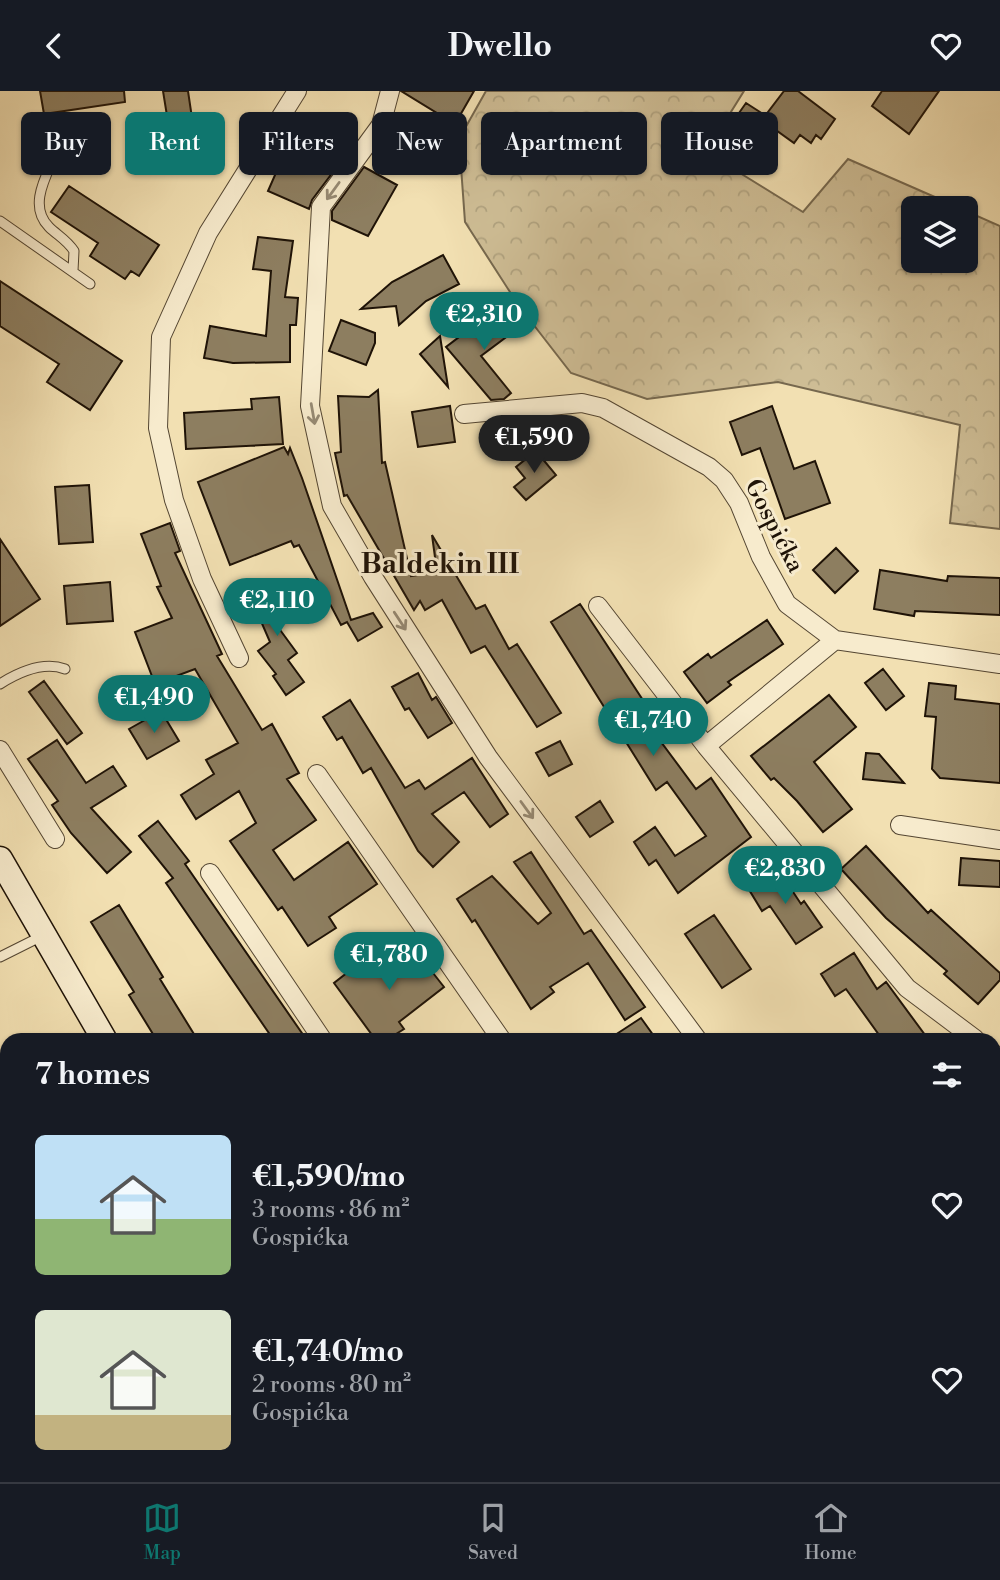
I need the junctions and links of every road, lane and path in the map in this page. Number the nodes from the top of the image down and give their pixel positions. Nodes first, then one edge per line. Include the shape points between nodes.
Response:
1 (297, 91) edge
2 (390, 91) edge
3 (47, 175) edge
4 (0, 221) edge
5 (73, 271) junction
6 (90, 285) dead end
7 (464, 414) dead end
8 (598, 606) dead end
9 (835, 640) junction
10 (239, 658) dead end
11 (1000, 664) edge
12 (65, 669) dead end
13 (0, 684) edge
14 (706, 746) junction
15 (0, 750) edge
16 (317, 774) dead end
17 (900, 825) dead end
18 (55, 839) dead end
19 (1000, 840) edge
20 (0, 859) edge
21 (209, 873) dead end
22 (44, 935) junction
23 (0, 957) edge
24 (101, 1033) edge
25 (319, 1033) edge
26 (497, 1033) edge
27 (693, 1033) edge
28 (967, 1033) edge

1 - 10 street via 208,233 161,337 158,428 174,501 202,579
2 -> 27 street via 381,125 321,208 310,406 331,506 488,757
3 - 5 lane via 39,195 40,209 48,226 74,251
4 - 5 lane
5 - 6 lane
7 - 9 street, Gospićka via 582,403 603,408 709,467 739,503 787,604
8 - 14 street
9 - 11 street, Gospićka
9 - 14 street
12 - 13 lane via 55,665 34,668
14 - 28 street via 907,988
15 - 18 street
16 - 26 street
17 - 19 street
20 - 22 main road
21 - 25 street
22 - 23 lane
22 - 24 main road

